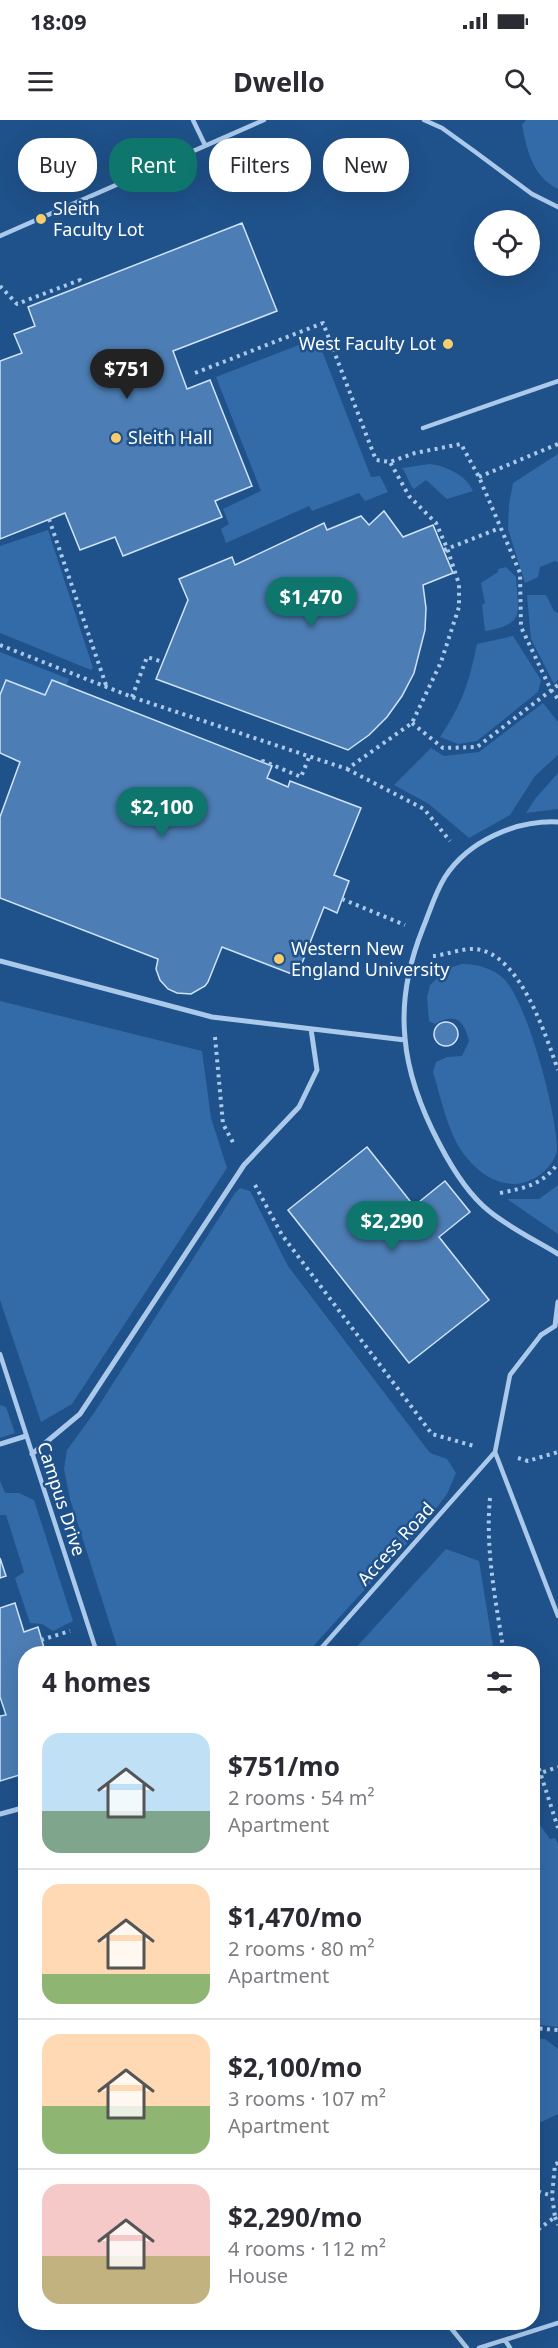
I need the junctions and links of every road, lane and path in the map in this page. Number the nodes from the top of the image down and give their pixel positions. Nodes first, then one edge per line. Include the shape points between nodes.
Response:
1 (193, 120) edge
2 (264, 120) edge
3 (424, 120) edge
4 (205, 145) junction
5 (558, 207) edge
6 (0, 236) edge
7 (82, 285) dead end
8 (0, 286) edge
9 (195, 373) dead end
10 (558, 381) edge
11 (423, 428) dead end
12 (558, 444) edge
13 (390, 462) junction
14 (479, 477) junction
15 (49, 519) dead end
16 (500, 528) junction
17 (445, 549) junction
18 (0, 645) edge
19 (163, 662) dead end
20 (558, 685) edge
21 (106, 686) junction
22 (551, 690) junction
23 (132, 697) junction
24 (558, 699) edge
25 (412, 723) junction
26 (310, 755) junction
27 (262, 762) dead end
28 (347, 769) junction
29 (558, 822) edge
30 (443, 831) dead end
31 (342, 899) dead end
32 (381, 917) dead end
33 (412, 959) junction
34 (0, 961) edge
35 (212, 1017) junction
36 (311, 1029) junction
37 (405, 1040) junction
38 (558, 1070) edge
39 (558, 1163) edge
40 (244, 1165) junction
41 (476, 1197) junction
42 (558, 1254) edge
43 (558, 1302) edge
44 (541, 1335) joint
45 (0, 1354) edge
46 (26, 1436) junction
47 (0, 1444) edge
48 (495, 1452) junction
49 (558, 1452) edge
50 (32, 1454) junction
51 (488, 1520) dead end
52 (558, 1616) edge
53 (88, 1626) junction
54 (41, 1640) dead end
55 (95, 1646) edge
56 (323, 1646) edge
57 (503, 1646) edge
58 (558, 1767) edge
59 (540, 1770) edge
60 (541, 1773) junction
61 (18, 1809) edge
62 (0, 1814) edge
63 (558, 1828) edge
64 (540, 2029) edge
65 (558, 2030) edge
66 (558, 2163) edge
67 (540, 2192) edge
68 (552, 2196) junction
69 (555, 2217) junction
70 (558, 2225) edge
71 (540, 2228) edge
72 (558, 2323) edge
73 (540, 2329) edge
74 (452, 2330) edge
75 (536, 2330) edge
76 (505, 2340) junction
77 (467, 2348) edge
78 (479, 2348) edge
79 (510, 2348) edge

1 - 4 lane
2 - 4 lane
3 - 5 lane via 532,194
4 - 6 lane
7 - 8 path via 80,280 17,304
9 - 13 path via 323,323 376,460
10 - 11 lane
12 - 14 path
13 - 14 path via 461,444
13 - 17 path via 409,496 436,523
14 - 16 path
15 - 21 path
16 - 17 path
16 - 22 path via 520,573 521,627
17 - 25 path via 459,584 459,606 441,662
18 - 21 path
19 - 23 path via 147,657
20 - 22 path
21 - 23 path
22 - 24 path
22 - 25 path via 477,747 443,748
23 - 26 path
25 - 28 path
26 - 27 path via 301,777
26 - 28 path
28 - 30 path via 424,809
29 - 33 street via 527,823 513,828 485,841 457,863 438,889
31 - 32 path
33 - 37 street via 405,1001
33 - 38 path via 475,950 499,958 540,1019
34 - 35 street
35 - 36 street
35 - 40 path via 223,1124
36 - 37 street
36 - 40 street via 317,1070 299,1107
37 - 41 street via 414,1081 434,1132 454,1169
39 - 41 path via 549,1176 526,1187
40 - 48 path via 282,1235 432,1434
40 - 50 street via 80,1414
41 - 42 street via 506,1223
43 - 44 street via 555,1326
44 - 48 lane via 510,1375
45 - 46 lane, Campus Drive
46 - 47 street
46 - 50 lane, Campus Drive
48 - 49 path via 528,1461
48 - 52 lane
48 - 56 lane, Access Road
50 - 53 lane, Campus Drive
51 - 57 path
53 - 54 path
53 - 55 lane, Campus Drive
58 - 60 path
59 - 60 path
60 - 63 path
61 - 62 street
64 - 65 path
66 - 68 path
67 - 68 path
68 - 69 path
69 - 70 path
69 - 71 path
72 - 73 lane
74 - 77 lane
75 - 76 lane
76 - 78 lane
76 - 79 lane

